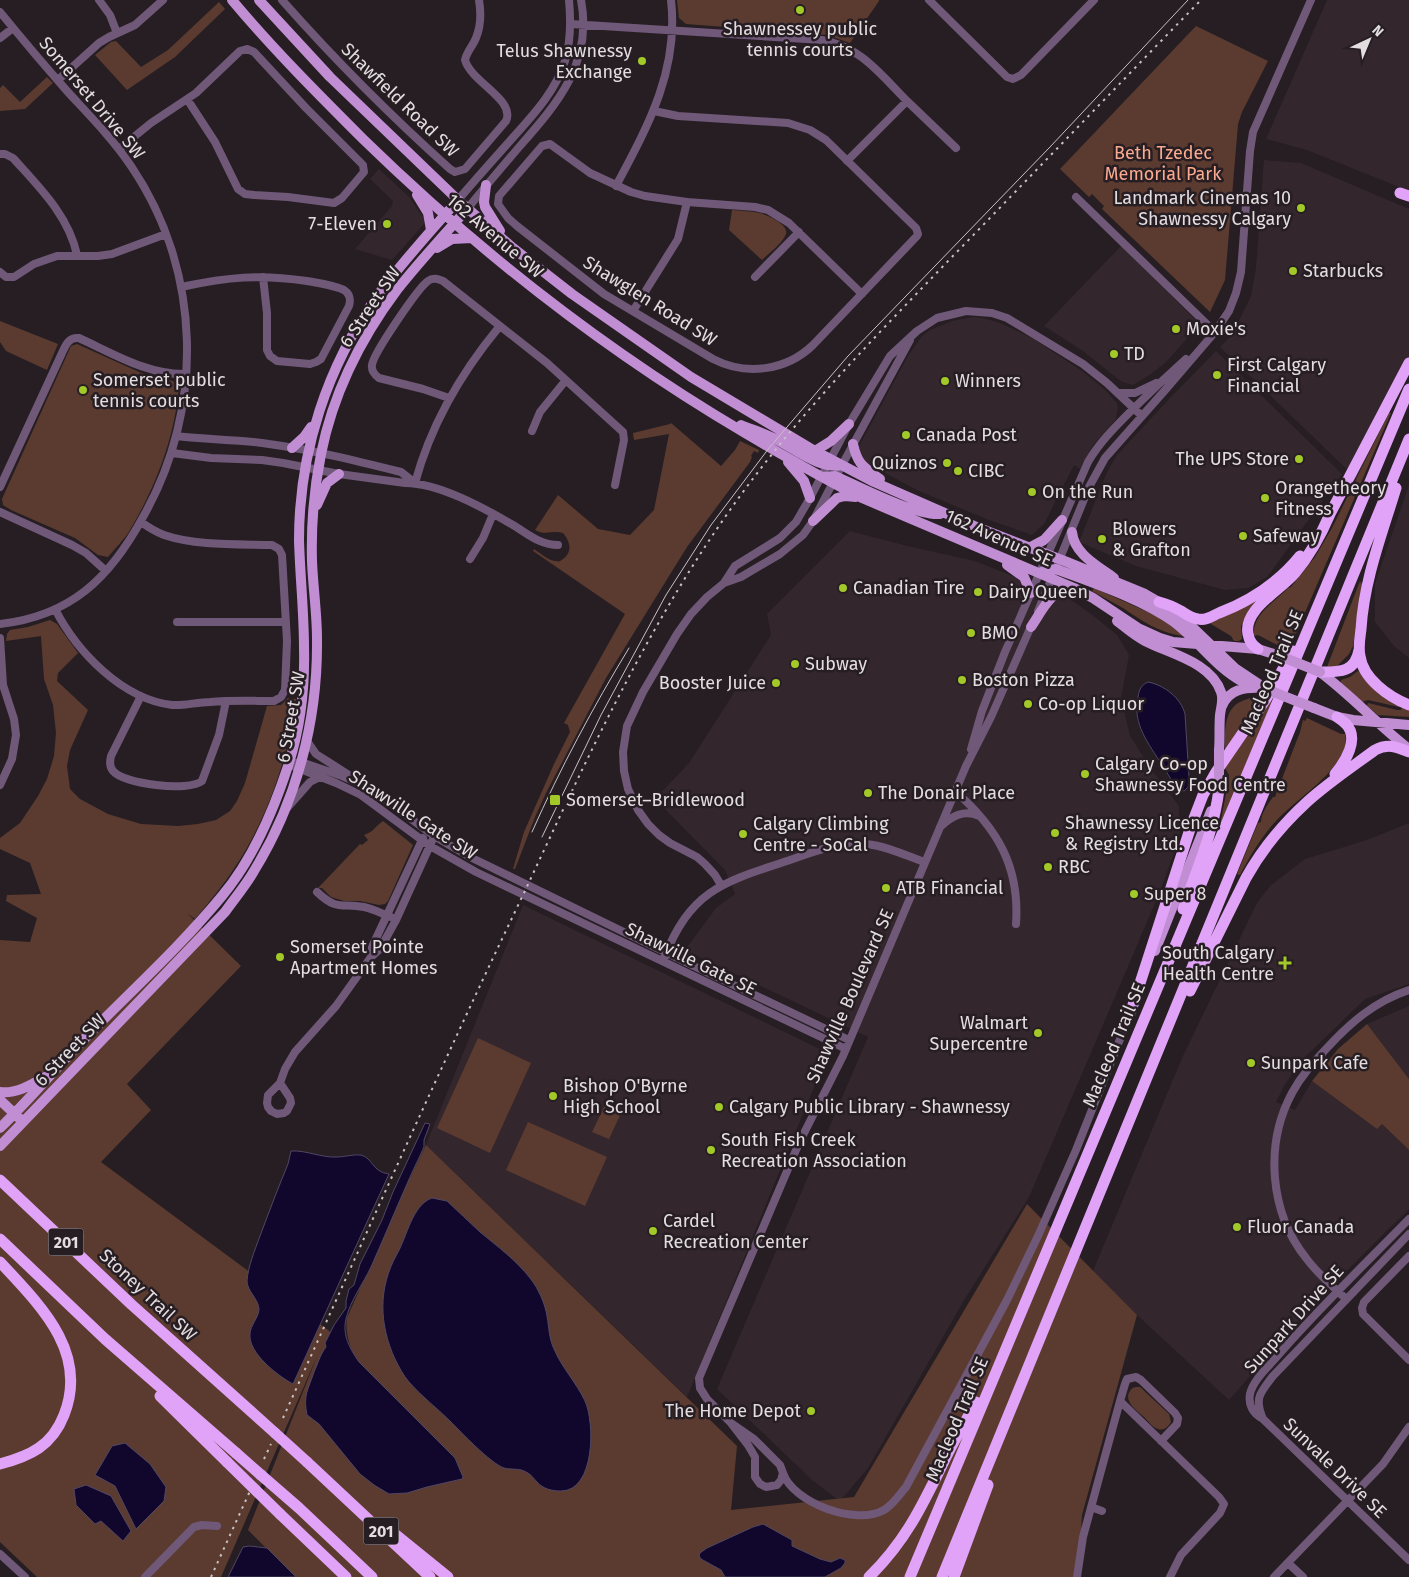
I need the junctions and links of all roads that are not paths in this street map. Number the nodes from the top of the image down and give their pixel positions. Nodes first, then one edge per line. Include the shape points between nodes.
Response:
1 (99, 0) edge
2 (163, 0) edge
3 (232, 0) edge
4 (259, 0) edge
5 (282, 0) edge
6 (479, 0) edge
7 (569, 0) edge
8 (581, 0) edge
9 (671, 0) edge
10 (929, 0) edge
11 (1080, 0) edge
12 (1094, 0) edge
13 (1311, 0) edge
14 (1087, 7) junction
15 (0, 12) edge
16 (571, 24) junction
17 (583, 25) junction
18 (12, 28) junction
19 (672, 30) junction
20 (117, 33) junction
21 (0, 38) edge
22 (58, 80) junction
23 (186, 99) junction
24 (907, 101) junction
25 (654, 111) junction
26 (956, 148) dead end
27 (119, 150) junction
28 (0, 154) edge
29 (847, 161) junction
30 (403, 178) junction
31 (486, 185) junction
32 (616, 186) junction
33 (1076, 197) dead end
34 (458, 200) junction
35 (687, 202) junction
36 (468, 208) junction
37 (445, 215) junction
38 (454, 224) junction
39 (431, 230) junction
40 (798, 232) junction
41 (166, 234) junction
42 (472, 238) junction
43 (513, 248) junction
44 (428, 254) junction
45 (77, 255) junction
46 (0, 272) edge
47 (263, 277) junction
48 (754, 277) dead end
49 (181, 287) junction
50 (862, 294) junction
51 (633, 311) junction
52 (500, 327) junction
53 (1215, 332) junction
54 (912, 337) junction
55 (1203, 345) junction
56 (1409, 363) edge
57 (186, 374) junction
58 (1166, 377) junction
59 (566, 380) junction
60 (1409, 389) edge
61 (1118, 393) junction
62 (449, 398) junction
63 (1133, 409) junction
64 (708, 411) junction
65 (1142, 416) junction
66 (316, 420) junction
67 (849, 424) junction
68 (532, 431) dead end
69 (176, 436) junction
70 (1409, 439) edge
71 (853, 444) junction
72 (1409, 446) edge
73 (292, 448) junction
74 (308, 451) junction
75 (815, 451) junction
76 (172, 453) junction
77 (321, 454) junction
78 (785, 457) junction
79 (829, 462) junction
80 (842, 465) junction
81 (305, 467) junction
82 (318, 470) junction
83 (339, 474) junction
84 (821, 478) junction
85 (834, 480) junction
86 (416, 483) junction
87 (615, 486) dead end
88 (0, 487) edge
89 (890, 489) junction
90 (810, 498) junction
91 (862, 498) junction
92 (0, 512) edge
93 (493, 514) junction
94 (946, 514) junction
95 (1330, 514) junction
96 (313, 515) junction
97 (1062, 520) junction
98 (814, 521) junction
99 (141, 522) junction
100 (1072, 532) junction
101 (558, 545) dead end
102 (979, 547) junction
103 (1029, 548) junction
104 (1048, 555) junction
105 (470, 559) dead end
106 (1055, 569) junction
107 (106, 571) junction
108 (1040, 574) junction
109 (1332, 576) junction
110 (724, 582) junction
111 (1125, 586) junction
112 (1074, 588) junction
113 (1030, 593) junction
114 (1159, 602) junction
115 (55, 610) junction
116 (1109, 610) junction
117 (177, 622) dead end
118 (286, 622) junction
119 (0, 624) edge
120 (1031, 627) junction
121 (0, 638) edge
122 (1360, 644) junction
123 (1200, 645) junction
124 (1211, 646) junction
125 (1258, 649) junction
126 (1320, 672) junction
127 (1266, 689) junction
128 (141, 696) junction
129 (226, 701) junction
130 (1409, 705) edge
131 (1221, 708) junction
132 (1336, 717) junction
133 (1378, 722) junction
134 (1409, 725) edge
135 (307, 741) junction
136 (1409, 751) edge
137 (288, 764) junction
138 (300, 766) junction
139 (966, 766) junction
140 (320, 777) junction
141 (0, 785) edge
142 (370, 788) junction
143 (1219, 789) junction
144 (1323, 789) junction
145 (955, 791) junction
146 (285, 810) junction
147 (982, 818) junction
148 (939, 828) junction
149 (426, 830) junction
150 (434, 836) junction
151 (422, 840) junction
152 (430, 846) junction
153 (924, 862) junction
154 (528, 885) joint
155 (721, 885) junction
156 (316, 892) dead end
157 (523, 894) joint
158 (387, 916) junction
159 (396, 920) junction
160 (1016, 924) dead end
161 (666, 953) junction
162 (371, 957) junction
163 (662, 962) junction
164 (1409, 990) edge
165 (1130, 1014) junction
166 (1139, 1030) junction
167 (849, 1040) junction
168 (846, 1049) junction
169 (58, 1068) junction
170 (1146, 1080) junction
171 (280, 1083) dead end
172 (0, 1092) edge
173 (0, 1100) edge
174 (14, 1114) junction
175 (23, 1122) junction
176 (0, 1128) edge
177 (1, 1145) edge
178 (0, 1180) edge
179 (1409, 1219) edge
180 (1409, 1234) edge
181 (0, 1239) edge
182 (1409, 1256) edge
183 (0, 1262) edge
184 (1338, 1292) junction
185 (1346, 1299) junction
186 (1041, 1338) junction
187 (105, 1339) junction
188 (1004, 1352) junction
189 (1409, 1360) edge
190 (1120, 1401) junction
191 (1263, 1419) junction
192 (731, 1424) junction
193 (1409, 1427) edge
194 (1161, 1441) junction
195 (0, 1464) edge
196 (783, 1473) junction
197 (332, 1484) junction
198 (1347, 1501) junction
199 (1091, 1507) junction
200 (1102, 1510) dead end
201 (217, 1526) dead end
202 (0, 1554) edge
203 (1407, 1555) edge
204 (1288, 1562) junction
205 (25, 1577) edge
206 (144, 1577) edge
207 (346, 1577) edge
208 (372, 1577) edge
209 (430, 1577) edge
210 (448, 1577) edge
211 (869, 1577) edge
212 (910, 1577) edge
213 (942, 1577) edge
214 (954, 1577) edge
215 (1077, 1577) edge
216 (1170, 1577) edge
217 (1274, 1577) edge
218 (1303, 1577) edge

1 - 20 street
2 - 20 street via 135,25
3 - 30 main road, 162 Avenue SW via 316,92
4 - 34 main road, 162 Avenue SW via 330,77
5 - 6 street, Shawfield Road SW via 382,106 456,172 464,169 506,121 508,114 505,104 471,72 465,60 480,22
7 - 16 street
8 - 17 street
9 - 19 street
10 - 14 street via 1008,77 1014,79
11 - 14 street
12 - 14 street
13 - 53 street, Shawville Boulevard SE via 1253,132 1239,284 1229,310
15 - 18 street, Somerset Drive SW
16 - 17 street
16 - 34 street via 565,61 550,93
17 - 19 street
17 - 31 street via 578,58 564,91 550,112
18 - 21 street
18 - 22 street, Somerset Drive SW
19 - 24 street via 836,43 855,52
19 - 25 street via 666,72
20 - 22 street via 99,43
22 - 27 street, Somerset Drive SW
23 - 23 street via 240,51 247,49 254,52 363,165 364,172 337,202 245,194 238,189 215,142
23 - 27 street
24 - 26 street
24 - 29 street
25 - 29 street via 678,116 788,123 810,130 826,140
25 - 32 street
27 - 41 street, Somerset Drive SW via 147,192
28 - 45 street via 13,158 50,201 70,231
29 - 50 street via 918,232
30 - 37 main road, 162 Avenue SW
30 - 39 main road via 422,201
31 - 36 street
31 - 43 main road via 485,206
32 - 35 street, Shawglen Road SW via 645,196
32 - 51 street, Shawglen Road SW via 590,173 548,144 542,146 499,196 498,204 508,218 562,262
33 - 53 street
34 - 36 main road, 162 Avenue SW
34 - 37 main road, 6 Street SW
35 - 40 street, Shawglen Road SW via 768,210
35 - 51 street via 678,238
36 - 38 main road, 6 Street SW
36 - 43 main road, 162 Avenue SW
37 - 38 main road, 162 Avenue SW
37 - 39 main road, 6 Street SW
38 - 42 main road, 162 Avenue SW
38 - 44 main road, 6 Street SW
39 - 66 main road, 6 Street SW via 357,327 328,384
40 - 48 street
40 - 50 street, Shawglen Road SW
41 - 45 street via 112,254
41 - 49 street, Somerset Drive SW
42 - 44 main road via 452,239
42 - 64 main road, 162 Avenue SW via 571,318
43 - 75 main road, 162 Avenue SW via 572,294 691,377
44 - 77 main road, 6 Street SW via 398,289 362,343 339,393
45 - 46 street via 48,259 14,277 6,277
47 - 47 street via 320,283 341,288 349,294 349,306 321,359 310,364 277,361 270,356
47 - 49 street via 226,278
49 - 57 street, Somerset Drive SW via 187,336
50 - 51 street, Shawglen Road SW via 806,352 789,362 763,369 722,364
52 - 59 street
52 - 62 street
52 - 62 street via 439,279 426,282 408,305 372,362 373,371 379,378
53 - 55 street, Shawville Boulevard SE
54 - 61 street via 944,315 975,311 1000,315 1083,364
54 - 67 street via 890,356
54 - 71 street
55 - 58 street, Shawville Boulevard SE
55 - 65 street, Shawville Boulevard SE
56 - 95 highway
57 - 69 street, Somerset Drive SW
57 - 88 street via 143,368 79,338 71,339
58 - 61 street via 1135,393
58 - 63 street, Shawville Boulevard SE
59 - 68 street via 540,412
59 - 87 street via 624,434
60 - 109 highway, Macleod Trail SE
61 - 63 street
62 - 86 street via 427,446
63 - 65 street
63 - 97 street, Shawville Boulevard SE via 1091,457
64 - 78 main road, 162 Avenue SW
64 - 79 main road via 818,462
65 - 100 street, Shawville Boulevard SE via 1100,465
66 - 73 main road
66 - 74 main road, 6 Street SW
67 - 75 main road
67 - 79 street
69 - 73 street
69 - 76 street, Somerset Drive SW
70 - 170 highway
71 - 80 street
71 - 89 main road via 860,464
72 - 122 highway via 1367,580
73 - 74 street
74 - 77 street
74 - 81 main road, 6 Street SW
75 - 79 main road
76 - 81 street
76 - 99 street, Somerset Drive SW
77 - 82 main road, 6 Street SW
77 - 86 street via 401,472
78 - 84 main road
78 - 90 main road via 804,481
79 - 80 main road via 836,467
79 - 84 street
80 - 85 street
80 - 89 main road, 162 Avenue SE
81 - 82 street
81 - 137 main road, 6 Street SW via 299,537 304,672 298,725
82 - 83 street
82 - 96 main road, 6 Street SW
83 - 86 street
83 - 96 main road via 323,490
84 - 85 main road via 829,476
84 - 90 street
85 - 91 main road, 162 Avenue SE
85 - 94 main road via 932,515
85 - 98 street
86 - 93 street via 460,498
89 - 94 main road, 162 Avenue SE
90 - 110 street via 791,528 775,542 735,566
91 - 98 main road via 840,496
91 - 102 main road, 162 Avenue SE
92 - 107 street via 72,545
93 - 101 street via 538,541
93 - 105 street
94 - 103 main road, 162 Avenue SE
95 - 114 highway via 1284,573 1239,605 1204,620 1192,618
95 - 125 highway via 1322,534 1299,568 1250,619 1248,638
96 - 135 main road, 6 Street SW via 317,662
97 - 103 main road via 1044,540
97 - 104 street, Shawville Boulevard SE
98 - 110 street via 780,554 741,577
99 - 107 street, Somerset Drive SW
99 - 118 street via 183,540 277,547 282,555
100 - 106 street, Shawville Boulevard SE
100 - 111 main road via 1078,548
102 - 108 main road, 162 Avenue SE
102 - 113 main road via 1024,578
103 - 104 main road, 162 Avenue SE
104 - 106 main road, 162 Avenue SE
104 - 108 street, Shawville Boulevard SE
106 - 108 main road, 162 Avenue SE
106 - 111 main road, 162 Avenue SE
106 - 112 main road, 162 Avenue SE
106 - 120 street, Shawville Boulevard SE
106 - 123 main road via 1154,610
107 - 115 street, Somerset Drive SW via 77,597
108 - 113 street, Shawville Boulevard SE
109 - 165 highway via 1266,699 1204,795
109 - 166 highway, Macleod Trail SE
110 - 155 street via 691,614 662,660 629,720 622,752 628,788 643,817 665,840 697,857 716,875
111 - 114 main road, 162 Avenue SE
112 - 116 main road, 162 Avenue SE
112 - 120 main road via 1065,588 1054,594
113 - 139 street, Shawville Boulevard SE via 982,711
114 - 124 main road, 162 Avenue SE via 1186,621
115 - 119 street, Somerset Drive SW
115 - 128 street via 90,658 117,682
116 - 123 main road, 162 Avenue SE via 1148,634 1173,642
116 - 131 main road via 1116,621 1137,637 1207,673 1222,693
117 - 118 street
118 - 129 street via 284,694 274,701
120 - 139 street, Shawville Boulevard SE
121 - 141 street via 3,685 16,735 12,760
122 - 126 highway via 1358,656 1350,667 1338,672
122 - 130 highway via 1360,656 1367,674 1384,691
123 - 124 main road, 162 Avenue SE
123 - 127 main road via 1227,672 1248,684
124 - 125 main road, 162 Avenue SE
124 - 127 main road, 162 Avenue SE via 1241,673
125 - 126 main road, 162 Avenue SE, bridge
126 - 133 main road, 162 Avenue SE
127 - 131 main road via 1237,690
127 - 132 main road, bridge
128 - 129 street via 153,702 174,705
128 - 129 street via 111,756 111,768 117,774 137,781 169,786 192,786 202,781 219,735
131 - 143 main road, bridge
132 - 133 main road
132 - 144 highway via 1349,728 1351,745 1344,763
133 - 134 main road
133 - 136 main road, 162 Avenue SE
135 - 138 main road, 6 Street SW
135 - 142 street via 316,754
136 - 144 highway via 1394,746 1380,747
137 - 138 street, Shawville Gate SW
137 - 169 main road, 6 Street SW via 266,824 246,862 222,896
138 - 140 street, Shawville Gate SW
138 - 142 street, Shawville Gate SW via 342,776
138 - 146 main road, 6 Street SW
139 - 145 street, Shawville Boulevard SE
140 - 146 street via 310,782
140 - 151 street, Shawville Gate SW via 361,795
142 - 149 street, Shawville Gate SW
143 - 165 main road
143 - 166 highway via 1212,828
144 - 170 highway via 1292,816 1255,862
145 - 147 street
145 - 148 street, Shawville Boulevard SE
146 - 175 main road, 6 Street SW via 255,870 225,912
147 - 148 street via 963,813
147 - 160 street via 998,841 1010,868
148 - 153 street, Shawville Boulevard SE
149 - 150 street, Shawville Gate SW
149 - 151 street
150 - 152 street
150 - 154 street, Shawville Gate SW
151 - 152 street, Shawville Gate SW
151 - 158 street
152 - 157 street, Shawville Gate SW
152 - 159 street
153 - 155 street via 876,846 846,844 758,870
153 - 167 street, Shawville Boulevard SE
154 - 161 street, Shawville Gate SE
155 - 161 street via 689,912
156 - 158 street via 333,904 367,908
157 - 163 street, Shawville Gate SE
158 - 159 street
158 - 162 street via 372,947
159 - 162 street via 380,949
161 - 163 street
161 - 167 street, Shawville Gate SE
162 - 171 street via 336,1006 295,1052
163 - 168 street, Shawville Gate SE
164 - 184 street via 1368,1010 1329,1046 1302,1077 1279,1125 1274,1162 1282,1213 1292,1238 1306,1258
165 - 196 street via 1038,1236 906,1488 884,1510 864,1516 854,1515 833,1511 808,1499 789,1485
166 - 188 highway, Macleod Trail SE
167 - 168 street, Shawville Boulevard SE
168 - 192 street, Shawville Boulevard SE via 799,1143 699,1378 700,1388 707,1399
169 - 172 main road via 19,1090
169 - 174 main road, 6 Street SW
170 - 186 highway
173 - 174 main road
174 - 175 main road
174 - 176 main road, 6 Street SW
175 - 177 main road, 6 Street SW
178 - 197 highway, Stoney Trail SW / 201, bridge via 132,1305
179 - 184 street, Sunpark Drive SE
180 - 185 street, Sunpark Drive SE
181 - 187 highway, 201
182 - 189 street via 1364,1302 1362,1308 1363,1314
183 - 195 highway via 45,1312 58,1334 67,1353 72,1388 55,1433 38,1450
184 - 185 street
184 - 191 street, Sunpark Drive SE via 1288,1343 1253,1386 1250,1405
185 - 191 street, Sunpark Drive SE via 1265,1385 1258,1398
186 - 213 highway
186 - 214 highway
187 - 207 highway, bridge
187 - 208 highway, 201, bridge via 291,1501
188 - 211 highway via 915,1518 891,1553
188 - 212 highway, Macleod Trail SE
190 - 194 street
190 - 194 street via 1126,1382 1130,1377 1136,1377 1175,1412 1177,1424
190 - 199 street
191 - 198 street, Sunvale Drive SE
192 - 196 street, Shawville Boulevard SE via 754,1439
192 - 196 street, Shawville Boulevard SE via 755,1457 755,1477 760,1484 772,1487 781,1480
193 - 198 street via 1383,1464
194 - 216 street via 1224,1504 1220,1513 1181,1555
197 - 209 highway, 201
197 - 210 highway
198 - 203 street, Sunvale Drive SE
198 - 204 street
199 - 200 street
199 - 215 street
201 - 206 street via 202,1524 194,1528
202 - 205 street
204 - 217 street
204 - 218 street

